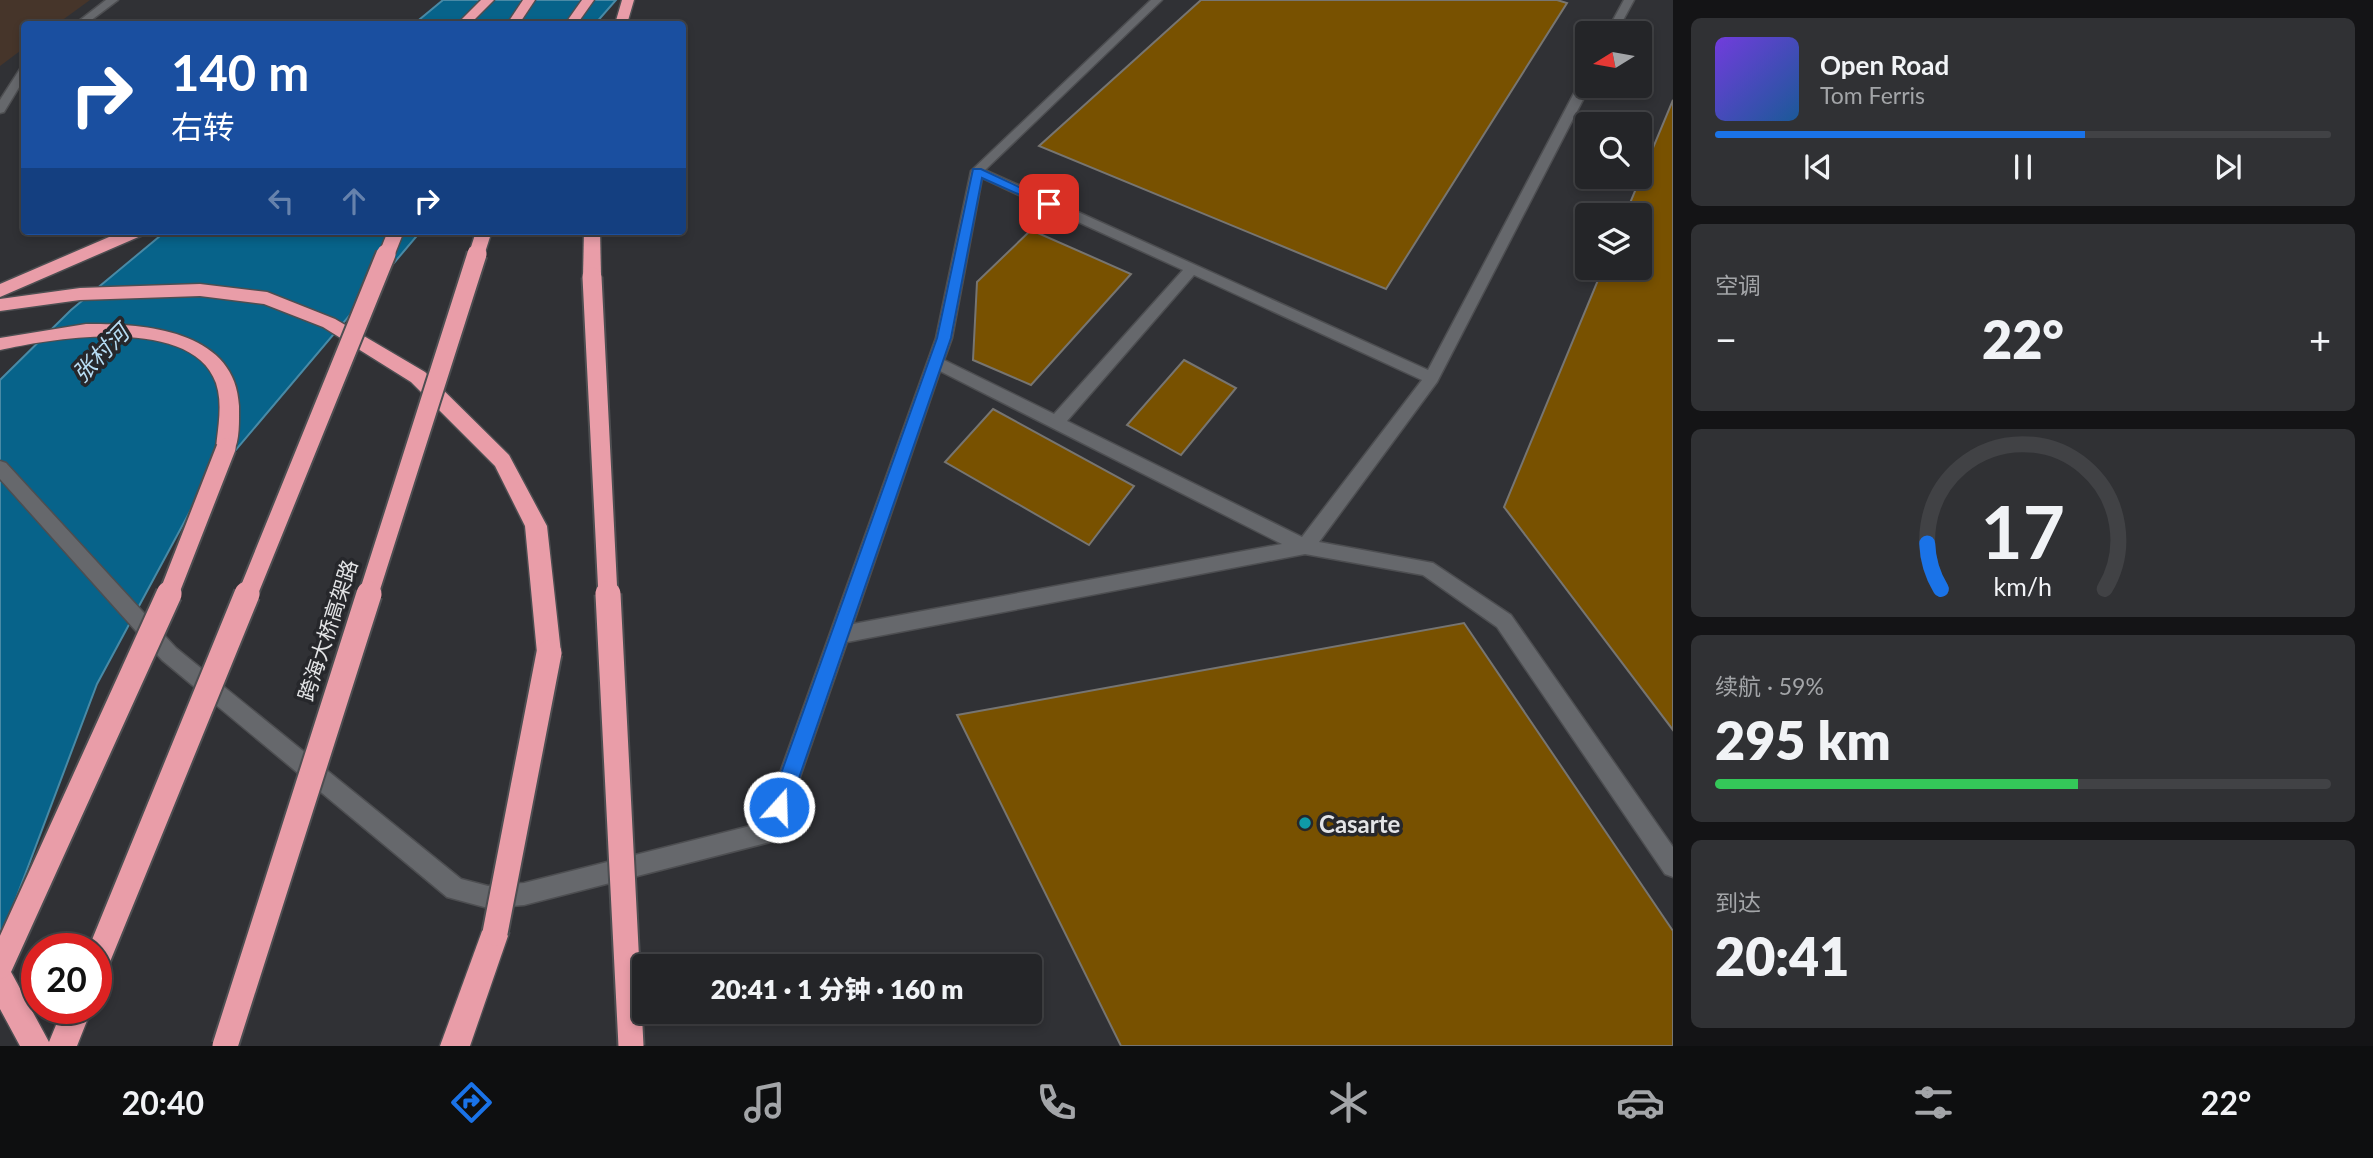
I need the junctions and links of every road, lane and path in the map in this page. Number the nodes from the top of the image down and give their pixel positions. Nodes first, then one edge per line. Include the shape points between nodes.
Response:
1 (113, 0) edge
2 (488, 0) edge
3 (529, 0) edge
4 (588, 0) edge
5 (628, 0) edge
6 (1157, 0) edge
7 (1629, 0) edge
8 (84, 21) edge
9 (466, 21) edge
10 (515, 21) edge
11 (573, 21) edge
12 (622, 21) edge
13 (1618, 21) edge
14 (21, 76) edge
15 (1578, 98) edge
16 (0, 109) edge
17 (977, 171) junction
18 (128, 235) edge
19 (394, 235) edge
20 (483, 235) edge
21 (592, 235) edge
22 (1192, 269) junction
23 (0, 291) edge
24 (0, 305) edge
25 (0, 344) edge
26 (935, 362) junction
27 (1432, 378) junction
28 (1058, 421) junction
29 (0, 468) edge
30 (1305, 547) junction
31 (842, 634) junction
32 (1673, 866) edge
33 (108, 933) edge
34 (0, 966) edge
35 (0, 980) edge
36 (71, 1024) edge
37 (36, 1046) edge
38 (62, 1046) edge
39 (225, 1046) edge
40 (455, 1046) edge
41 (631, 1046) edge

1 - 8 street
2 - 9 highway
3 - 10 highway
4 - 11 highway
5 - 12 highway
6 - 17 street
7 - 13 street
14 - 16 street
15 - 27 street
17 - 22 street
17 - 26 street via 944,338
18 - 23 highway
19 - 33 highway, bridge
20 - 39 highway, 跨海大桥高架路, bridge
21 - 41 highway, bridge
22 - 27 street
22 - 28 street
24 - 40 highway, bridge via 80,294 200,290 267,298 329,323 418,377 502,461 536,526 549,653 495,933
25 - 34 highway, bridge via 71,331 108,330 179,340 206,356 222,376 230,404 226,448 158,621
26 - 28 street
26 - 31 street
27 - 30 street
28 - 30 street
29 - 31 street, bridge via 169,654 455,889 488,897 524,894 770,832
30 - 31 street
30 - 32 street via 1427,568 1504,621
35 - 37 highway
36 - 38 highway

